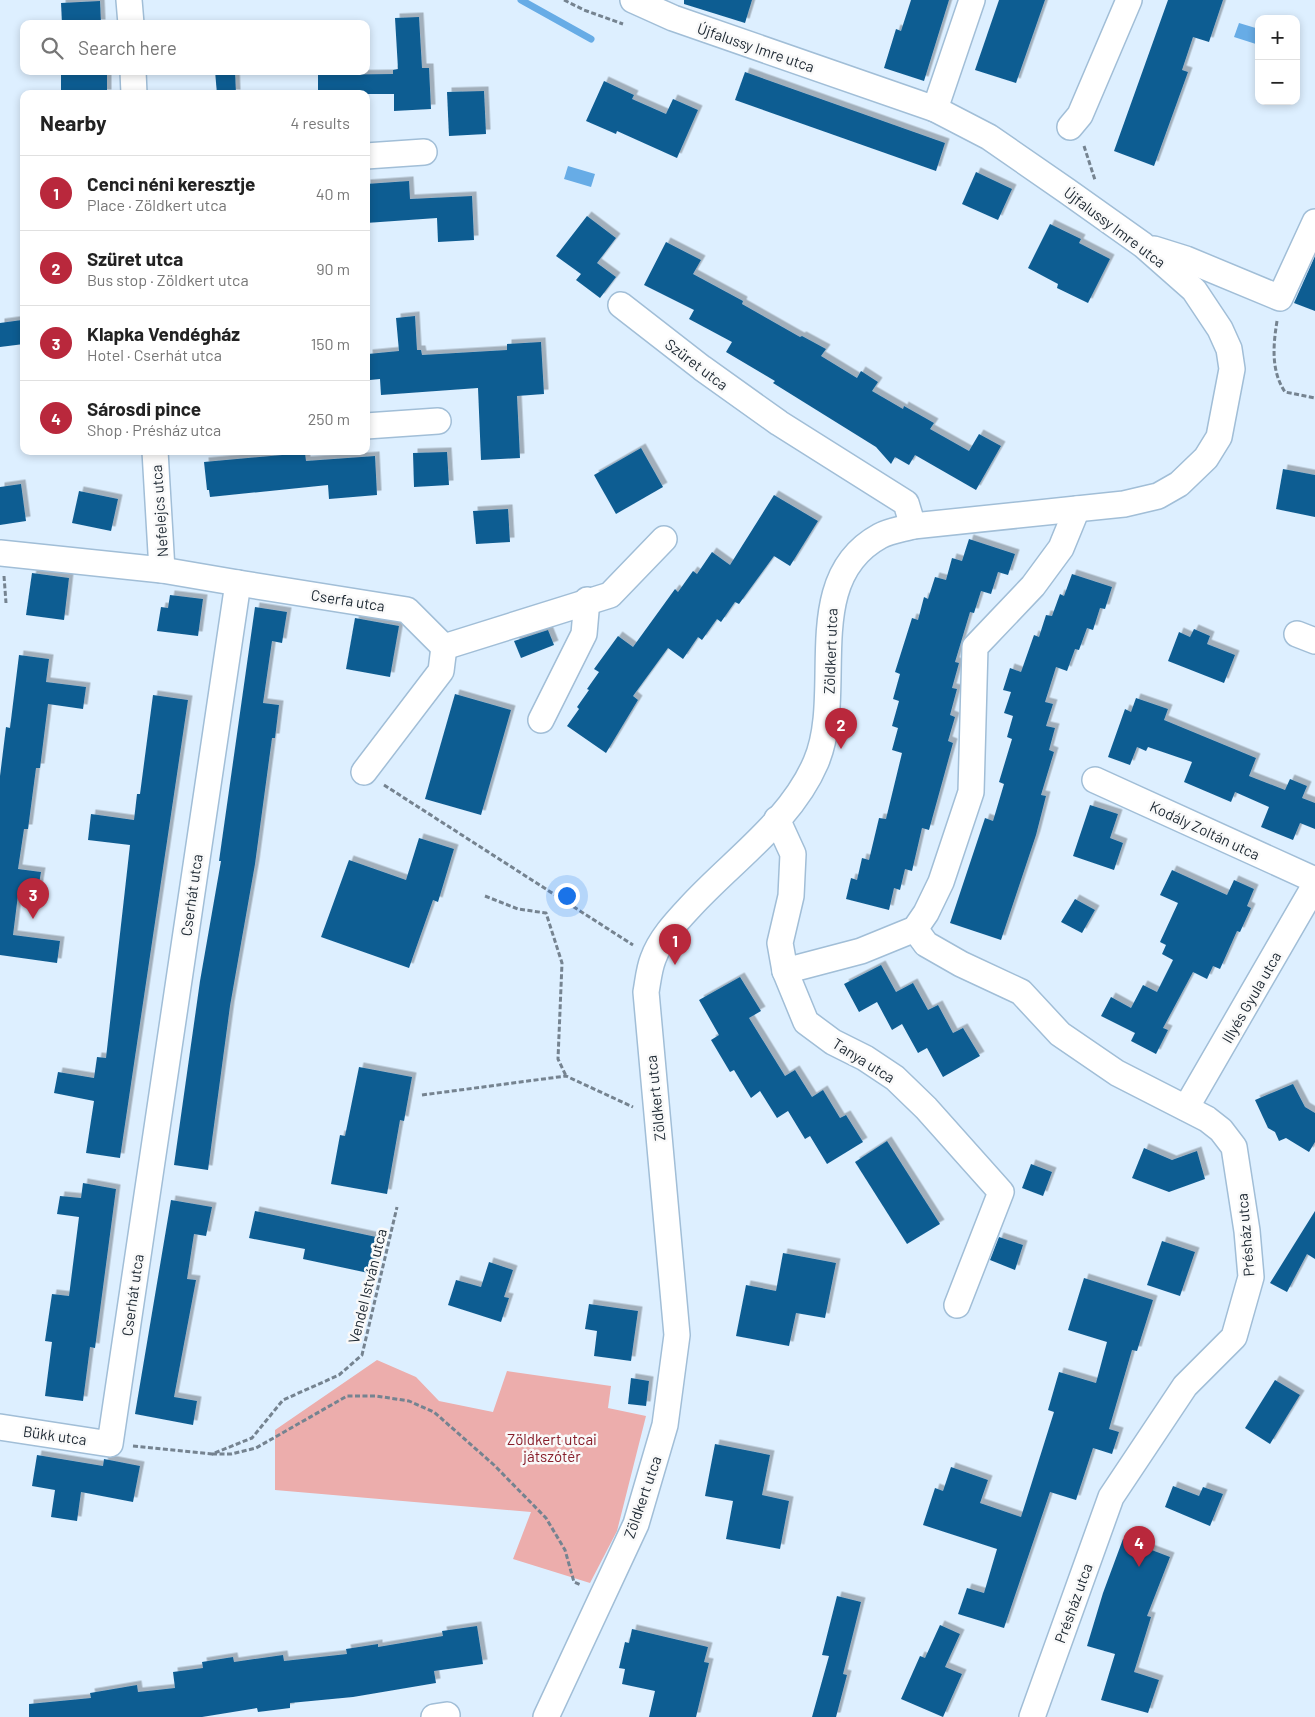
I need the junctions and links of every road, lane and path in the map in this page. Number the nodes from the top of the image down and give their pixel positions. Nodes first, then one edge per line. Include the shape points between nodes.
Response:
1 (129, 0) edge
2 (634, 0) edge
3 (972, 0) edge
4 (1129, 0) edge
5 (677, 9) edge
6 (131, 20) edge
7 (133, 75) edge
8 (134, 90) edge
9 (935, 108) junction
10 (1079, 134) joint
11 (424, 152) dead end
12 (370, 156) edge
13 (1096, 183) dead end
14 (1315, 222) edge
15 (1143, 245) junction
16 (1280, 298) junction
17 (621, 305) dead end
18 (1315, 398) edge
19 (438, 421) dead end
20 (370, 426) edge
21 (155, 455) edge
22 (1077, 509) junction
23 (913, 526) junction
24 (881, 535) joint
25 (664, 540) dead end
26 (0, 553) edge
27 (162, 570) junction
28 (238, 583) junction
29 (587, 600) junction
30 (444, 647) junction
31 (541, 720) dead end
32 (364, 772) joint
33 (1095, 780) dead end
34 (777, 819) junction
35 (1315, 880) edge
36 (1315, 885) edge
37 (485, 896) dead end
38 (915, 929) junction
39 (653, 958) junction
40 (785, 971) junction
41 (566, 1076) junction
42 (422, 1095) dead end
43 (1186, 1108) junction
44 (656, 1118) junction
45 (397, 1207) dead end
46 (957, 1305) dead end
47 (0, 1427) edge
48 (110, 1444) junction
49 (212, 1454) junction
50 (604, 1592) junction
51 (546, 1717) edge
52 (1032, 1717) edge

1 - 6 street
2 - 5 street, Újfalussy Imre utca
3 - 9 street
4 - 10 street via 1080,115
5 - 9 street, Újfalussy Imre utca
7 - 8 street
9 - 15 street, Újfalussy Imre utca via 989,137
10 - 13 path
11 - 12 street
14 - 16 street
15 - 16 street
15 - 22 street, Újfalussy Imre utca via 1194,290 1220,329 1229,349 1232,369 1224,418 1219,437 1206,458 1179,484 1158,496 1131,503
16 - 18 path via 1273,352 1278,380 1286,392
17 - 23 street, Szüret utca via 778,423 906,503
19 - 20 street
21 - 27 street, Nefelejcs utca
22 - 23 street, Újfalussy Imre utca
22 - 38 street via 1061,548 1033,586 975,647 971,792 941,882
23 - 24 street, Újfalussy Imre utca
24 - 34 street, Zöldkert utca via 857,553 832,601 828,714 816,762 800,791
25 - 29 street via 610,594
26 - 27 street
27 - 28 street
28 - 30 street, Cserfa utca via 407,610
28 - 48 street, Cserhát utca
29 - 30 street
29 - 31 street via 584,634
30 - 32 street via 442,671
32 - 39 path
33 - 35 street, Kodály Zoltán utca
34 - 39 street, Zöldkert utca via 669,930
34 - 40 street, Tanya utca via 794,854 791,896 780,943
36 - 43 street, Illyés Gyula utca
37 - 41 path via 518,909 546,913 562,963 558,1059
38 - 40 street via 861,951
38 - 43 street, Présház utca via 926,944 1021,992 1060,1034 1117,1073
39 - 44 street, Zöldkert utca via 646,992
40 - 46 street, Tanya utca via 806,1022 895,1078 1000,1192
41 - 42 path
41 - 44 path
43 - 52 street, Présház utca via 1221,1130 1234,1148 1251,1277 1234,1338 1185,1386 1111,1496
44 - 50 street, Zöldkert utca via 677,1335 665,1426 636,1524
45 - 49 path, Vendel István utca via 362,1355 339,1375 284,1400 252,1438
47 - 48 street, Bükk utca
48 - 49 path, Vendel István utca
49 - 50 path via 231,1454 256,1448 347,1396 409,1401 434,1412 494,1465 546,1518 565,1550 574,1582
50 - 51 street, Zöldkert utca

